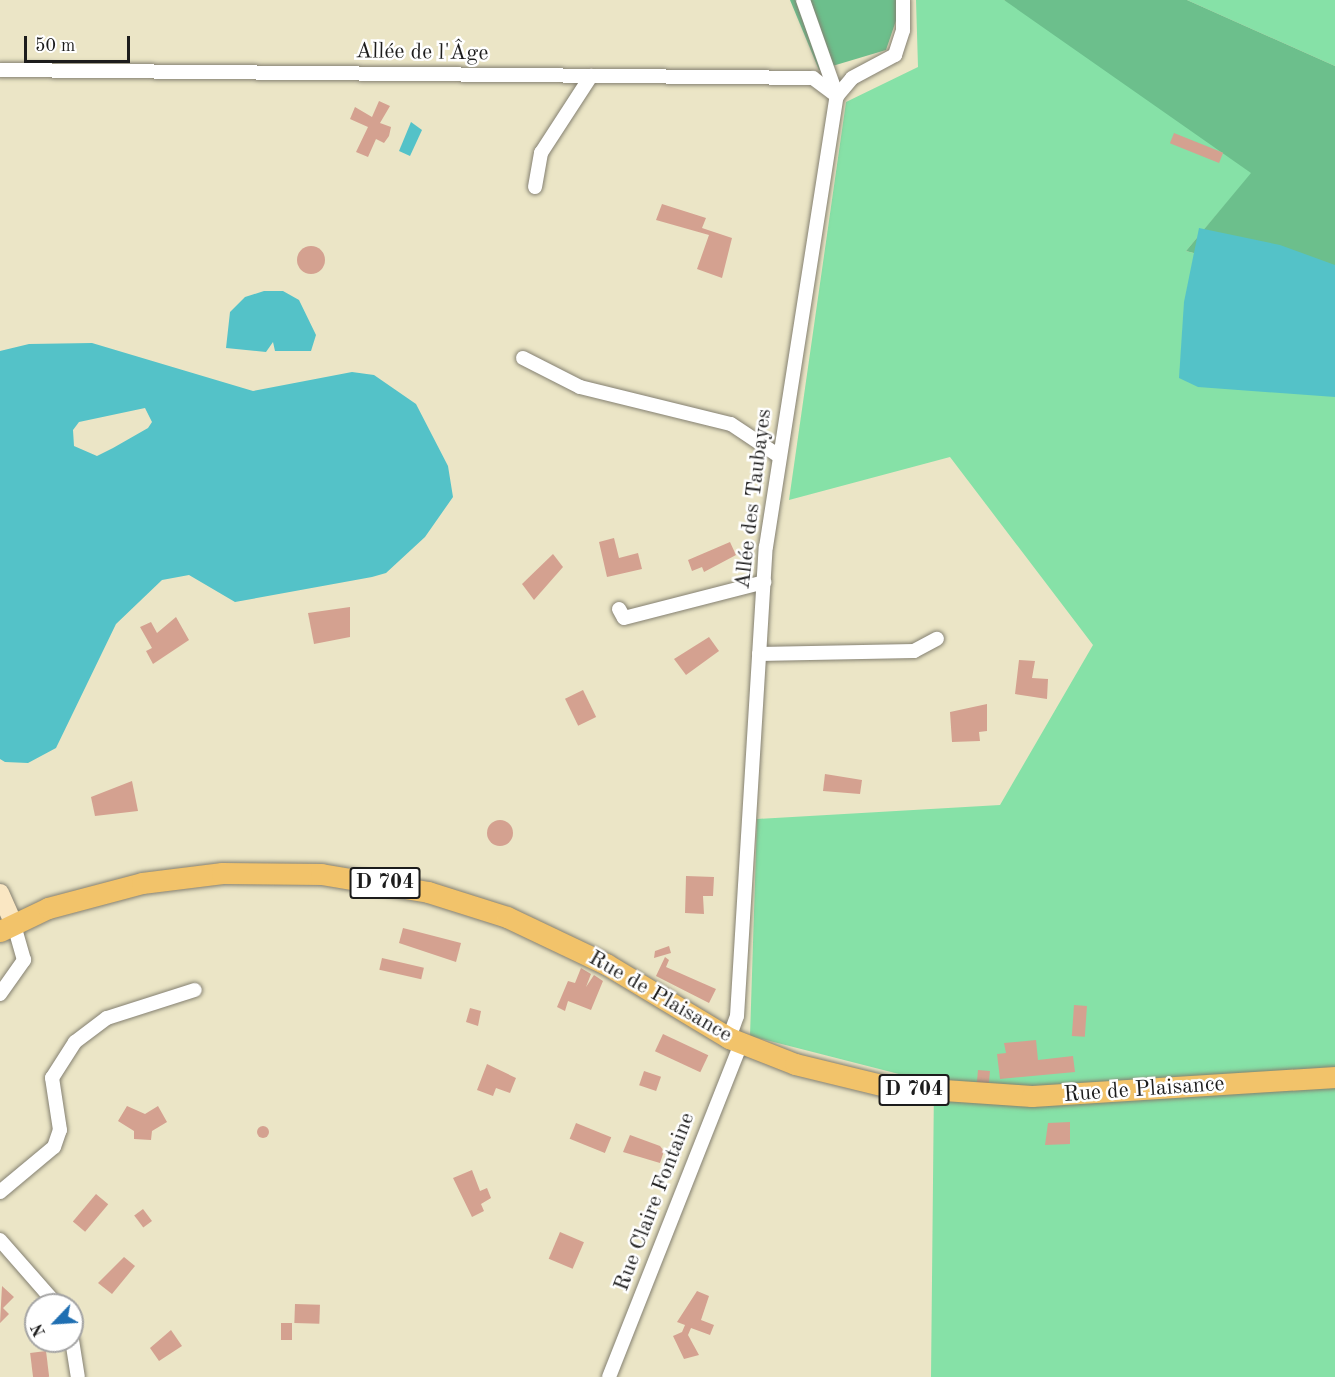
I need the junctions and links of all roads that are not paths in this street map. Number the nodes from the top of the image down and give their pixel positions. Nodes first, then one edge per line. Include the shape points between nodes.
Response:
1 (803, 0) edge
2 (903, 0) edge
3 (0, 70) edge
4 (591, 76) junction
5 (837, 96) junction
6 (535, 187) dead end
7 (523, 358) dead end
8 (778, 456) junction
9 (764, 582) junction
10 (619, 609) dead end
11 (937, 639) dead end
12 (759, 654) junction
13 (0, 893) edge
14 (7, 927) edge
15 (195, 990) dead end
16 (0, 994) edge
17 (735, 1041) junction
18 (1335, 1077) edge
19 (0, 1192) edge
20 (0, 1240) edge
21 (46, 1293) edge
22 (74, 1353) edge
23 (78, 1377) edge
24 (609, 1377) edge

1 - 5 street
2 - 5 street via 903,30 895,55 852,78
3 - 4 street, Allée de l'Âge
4 - 5 street, Allée de l'Âge via 813,78
4 - 6 street via 541,153
5 - 8 street, Allée des Taubayes
7 - 8 street via 580,387 731,424
8 - 9 street, Allée des Taubayes
9 - 10 street via 624,618
9 - 12 street, Allée des Taubayes
11 - 12 street via 914,651
12 - 17 street, Allée des Taubayes
13 - 14 main road
14 - 16 street via 24,960
14 - 17 main road, Rue de Plaisance / D 704 via 83,896 183,877 273,872 361,879 462,901 540,930
15 - 19 street via 107,1018 75,1042 52,1078 60,1130 54,1147
17 - 18 main road, Rue de Plaisance / D 704 via 852,1080 978,1096 1094,1094
17 - 24 street, Rue Claire Fontaine
20 - 21 street
22 - 23 street

